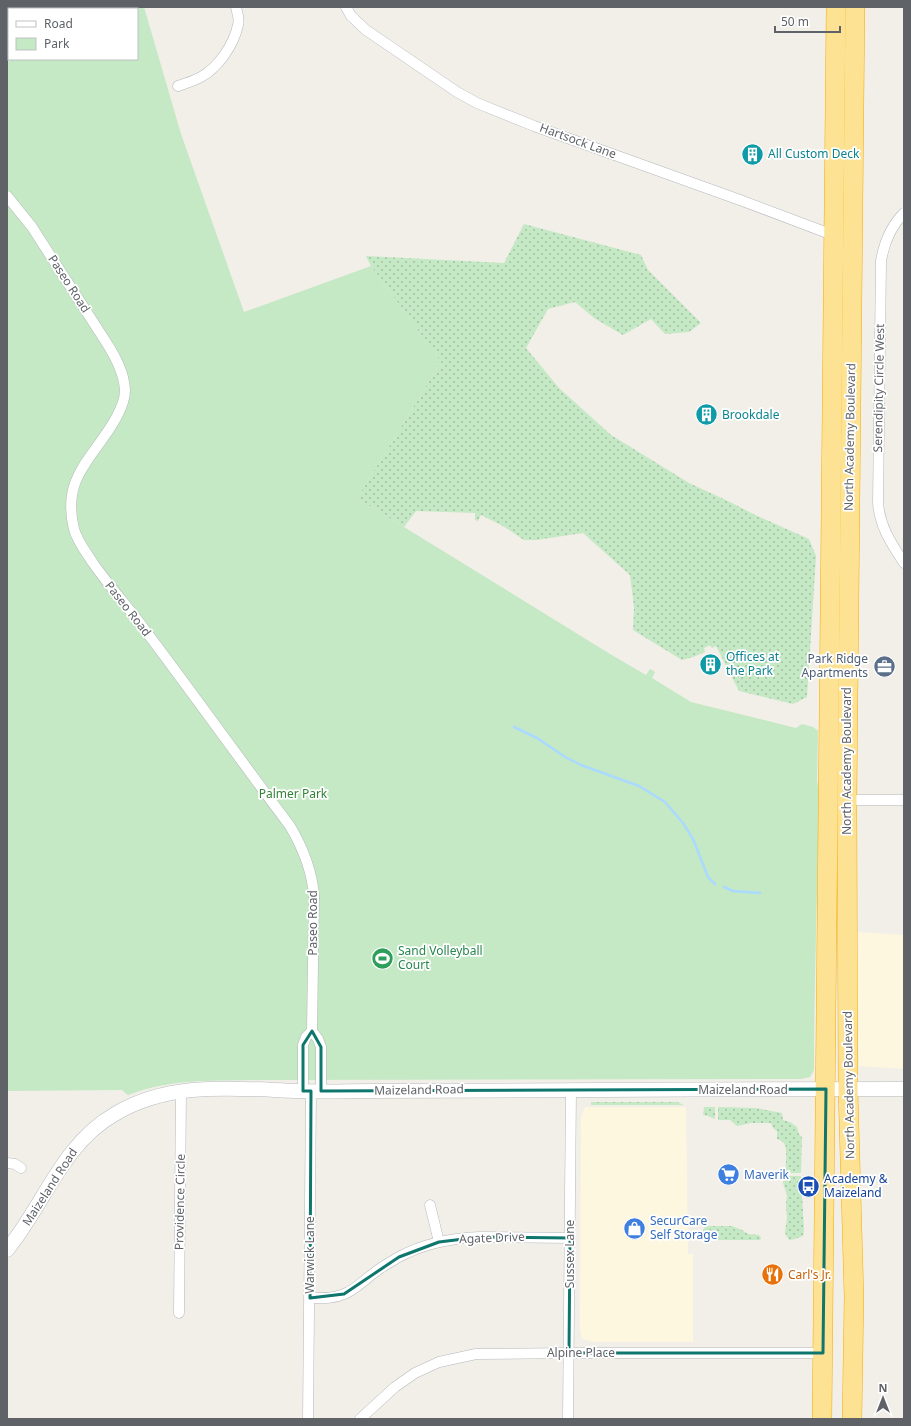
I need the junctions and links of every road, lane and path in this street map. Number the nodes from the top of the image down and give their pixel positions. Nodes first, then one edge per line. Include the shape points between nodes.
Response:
1 (236, 7) edge
2 (346, 7) edge
3 (836, 7) edge
4 (855, 7) edge
5 (178, 86) dead end
6 (7, 196) edge
7 (904, 212) edge
8 (832, 235) junction
9 (904, 563) edge
10 (846, 800) junction
11 (904, 800) edge
12 (312, 1031) junction
13 (571, 1089) junction
14 (826, 1089) junction
15 (848, 1089) junction
16 (904, 1089) edge
17 (181, 1091) junction
18 (312, 1091) junction
19 (7, 1163) edge
20 (22, 1168) dead end
21 (430, 1205) dead end
22 (570, 1238) junction
23 (440, 1242) junction
24 (7, 1250) edge
25 (310, 1298) junction
26 (179, 1313) dead end
27 (569, 1352) junction
28 (823, 1353) junction
29 (308, 1419) edge
30 (360, 1419) edge
31 (568, 1419) edge
32 (822, 1419) edge
33 (852, 1419) edge

1 - 5 street via 238,25 220,61 201,77
2 - 8 street, Hartsock Lane via 351,16 366,30 477,103
3 - 8 highway, North Academy Boulevard
4 - 10 highway, North Academy Boulevard
6 - 12 street, Paseo Road via 32,227 115,356 124,381 121,410 81,468 73,489 71,510 79,542 290,826 303,851 312,878 314,896
7 - 9 street, Serendipity Circle West via 894,224 885,242 881,261 878,503 880,521
8 - 14 highway, North Academy Boulevard
10 - 11 street
10 - 15 highway, North Academy Boulevard
12 - 18 street, Paseo Road via 321,1047
12 - 18 street, Paseo Road via 303,1045
13 - 14 main road, Maizeland Road
13 - 18 main road, Maizeland Road
13 - 22 street, Sussex Lane
14 - 15 main road, Maizeland Road
14 - 28 highway, North Academy Boulevard
15 - 16 main road, Maizeland Road
15 - 33 highway, North Academy Boulevard via 854,1297
17 - 18 main road, Maizeland Road
17 - 24 main road, Maizeland Road via 156,1096 129,1106 87,1135 69,1155
17 - 26 street, Providence Circle
18 - 25 street, Warwick Lane
19 - 20 street
21 - 23 street
22 - 23 street, Agate Drive via 480,1237
22 - 27 street, Sussex Lane
23 - 25 street, Agate Drive via 399,1257 344,1294 328,1298
25 - 29 street, Warwick Lane
27 - 28 street, Alpine Place
27 - 30 street, Alpine Place via 476,1354 439,1362 404,1380
27 - 31 street, Sussex Lane
28 - 32 highway, North Academy Boulevard

